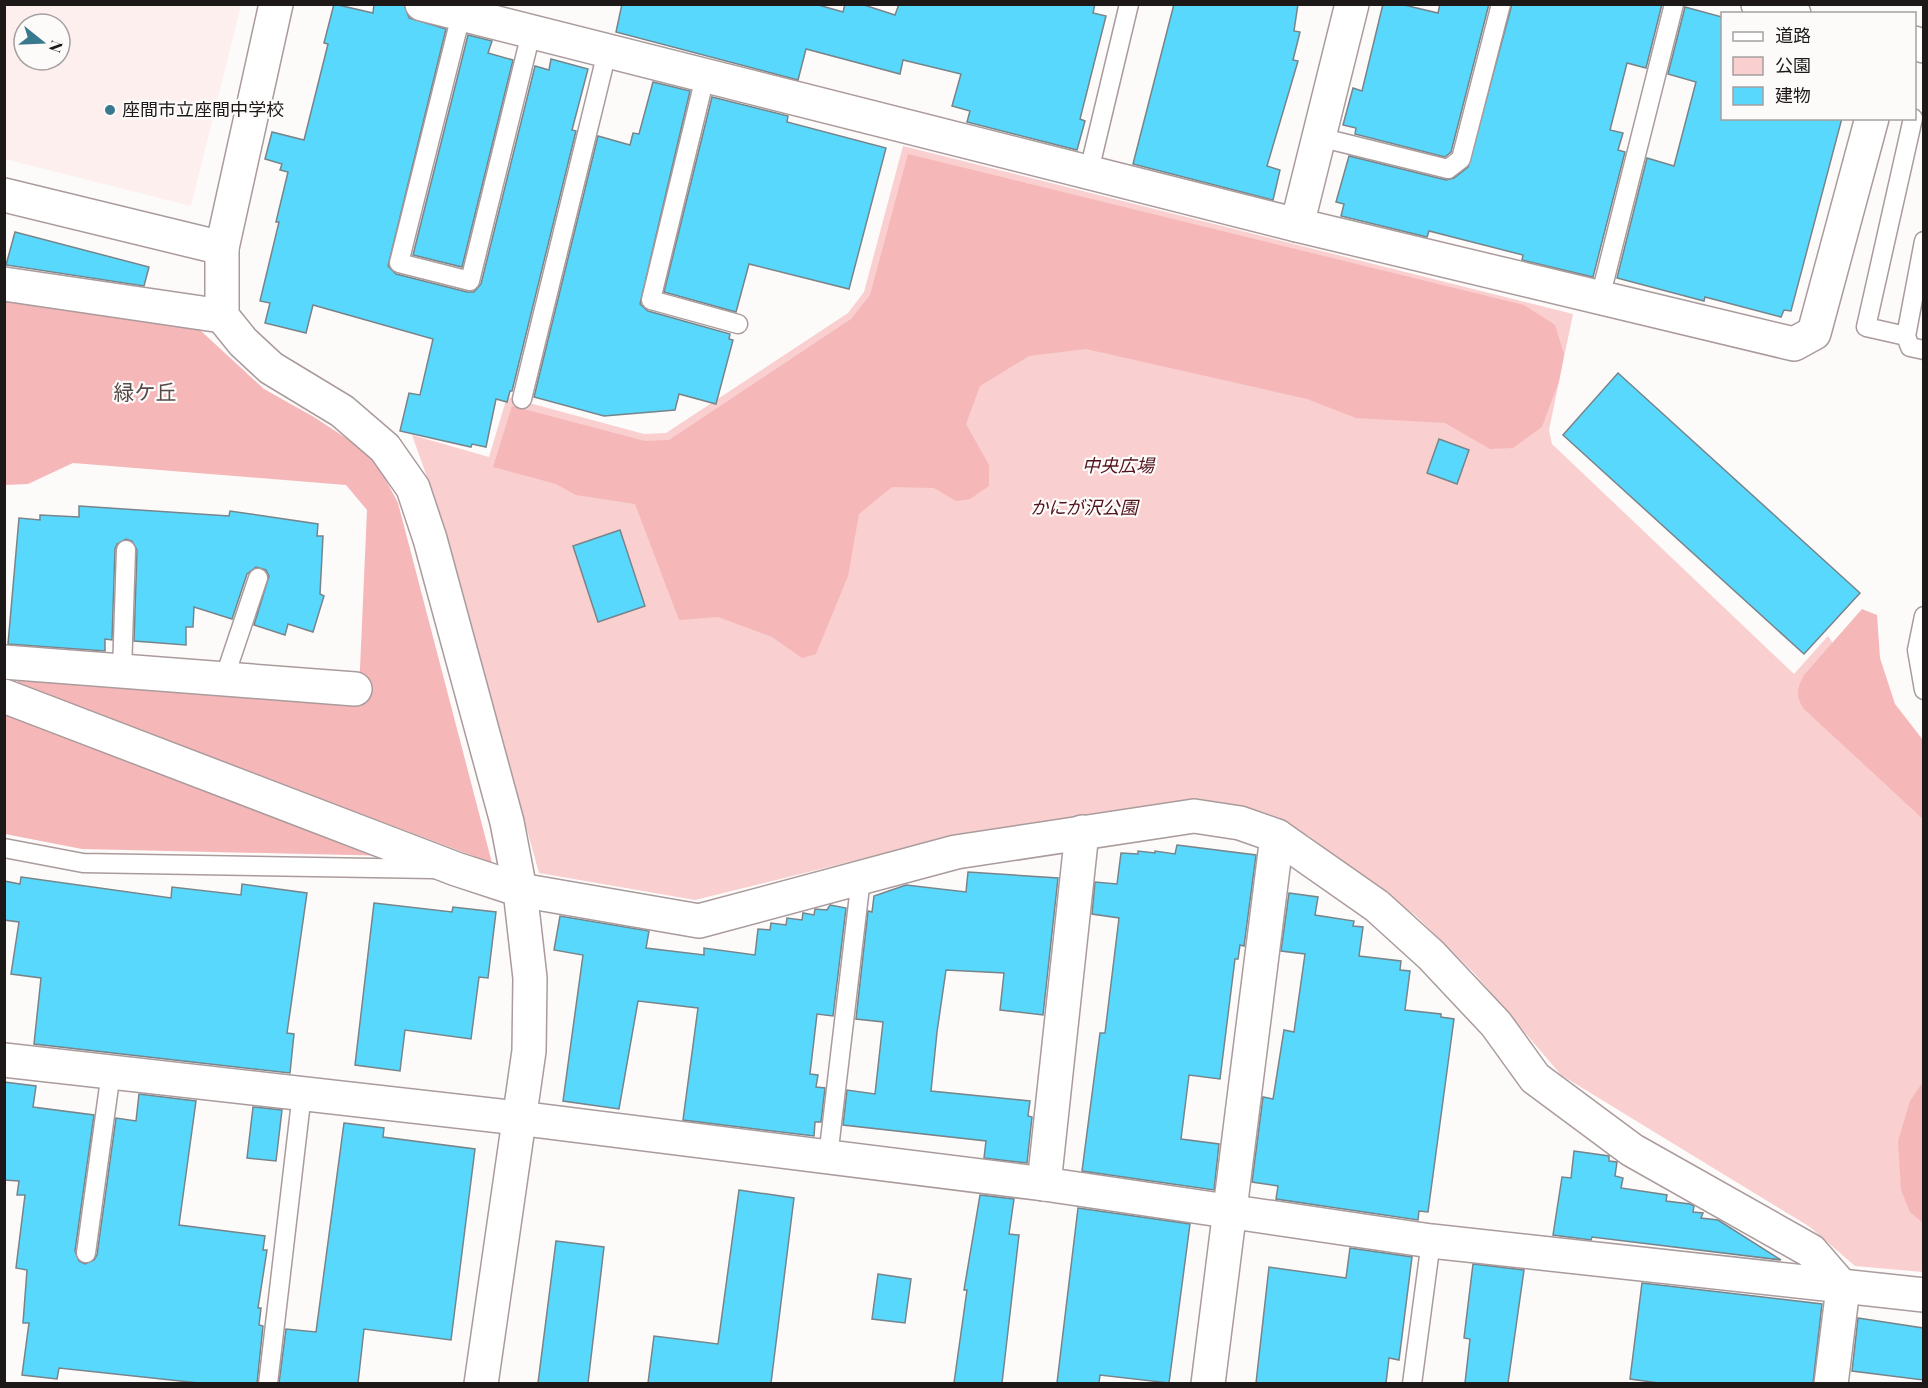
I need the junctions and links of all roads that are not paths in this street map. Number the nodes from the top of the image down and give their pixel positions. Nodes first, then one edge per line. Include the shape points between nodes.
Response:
1 (276, 4) edge
2 (423, 4) edge
3 (1129, 4) edge
4 (1352, 4) edge
5 (1501, 4) edge
6 (1674, 4) edge
7 (1758, 4) edge
8 (1787, 12) edge
9 (461, 15) junction
10 (531, 33) junction
11 (607, 52) junction
12 (705, 77) junction
13 (1871, 120) edge
14 (1913, 120) edge
15 (1319, 137) junction
16 (1089, 171) junction
17 (4, 195) edge
18 (1297, 225) junction
19 (1923, 241) edge
20 (222, 248) junction
21 (4, 284) edge
22 (1600, 298) junction
23 (222, 316) junction
24 (738, 324) dead end
25 (1906, 336) junction
26 (1923, 350) edge
27 (522, 399) dead end
28 (126, 550) dead end
29 (258, 578) dead end
30 (1923, 616) edge
31 (4, 662) edge
32 (122, 671) junction
33 (224, 679) junction
34 (355, 689) dead end
35 (1923, 690) edge
36 (4, 696) edge
37 (1082, 831) junction
38 (1277, 836) junction
39 (4, 849) edge
40 (456, 869) junction
41 (861, 878) junction
42 (520, 890) junction
43 (4, 1060) edge
44 (111, 1072) junction
45 (302, 1093) junction
46 (518, 1118) junction
47 (828, 1157) junction
48 (1044, 1184) junction
49 (1229, 1214) junction
50 (1431, 1241) junction
51 (86, 1253) dead end
52 (1843, 1288) junction
53 (1923, 1295) edge
54 (268, 1383) edge
55 (481, 1383) edge
56 (1208, 1383) edge
57 (1412, 1383) edge
58 (1831, 1383) edge

1 - 20 street
2 - 9 street
3 - 16 lane
4 - 15 street
5 - 15 lane via 1461,159 1448,169
6 - 22 lane
7 - 8 street
9 - 10 street
9 - 10 lane via 399,263 470,281
10 - 11 street
11 - 12 street
11 - 27 lane
12 - 16 street
12 - 24 lane via 651,300
13 - 22 street via 1814,333 1794,344
14 - 25 lane via 1866,327
15 - 18 street
16 - 18 street
17 - 20 street
18 - 22 street
19 - 25 lane
20 - 23 street
21 - 23 street
23 - 42 street via 271,368 342,411 385,448 413,488 501,799
25 - 26 lane via 1910,347
28 - 32 lane
29 - 33 lane
30 - 35 lane via 1917,650
31 - 32 street
32 - 33 street
33 - 34 street
36 - 40 street
37 - 38 street via 1194,816 1240,823
37 - 41 street via 956,852
37 - 48 street
38 - 49 street
38 - 52 street via 1377,906 1431,955 1496,1024 1535,1078 1632,1150 1811,1251
39 - 40 lane via 83,863
40 - 42 street
41 - 42 street via 699,921
41 - 47 lane
42 - 46 street via 530,978 529,1051
43 - 44 street
44 - 45 street
44 - 51 lane
45 - 46 street
45 - 54 lane
46 - 47 street
46 - 55 street
47 - 48 street
48 - 49 street
49 - 50 street
49 - 56 street
50 - 52 street
50 - 57 lane
52 - 53 street
52 - 58 street

